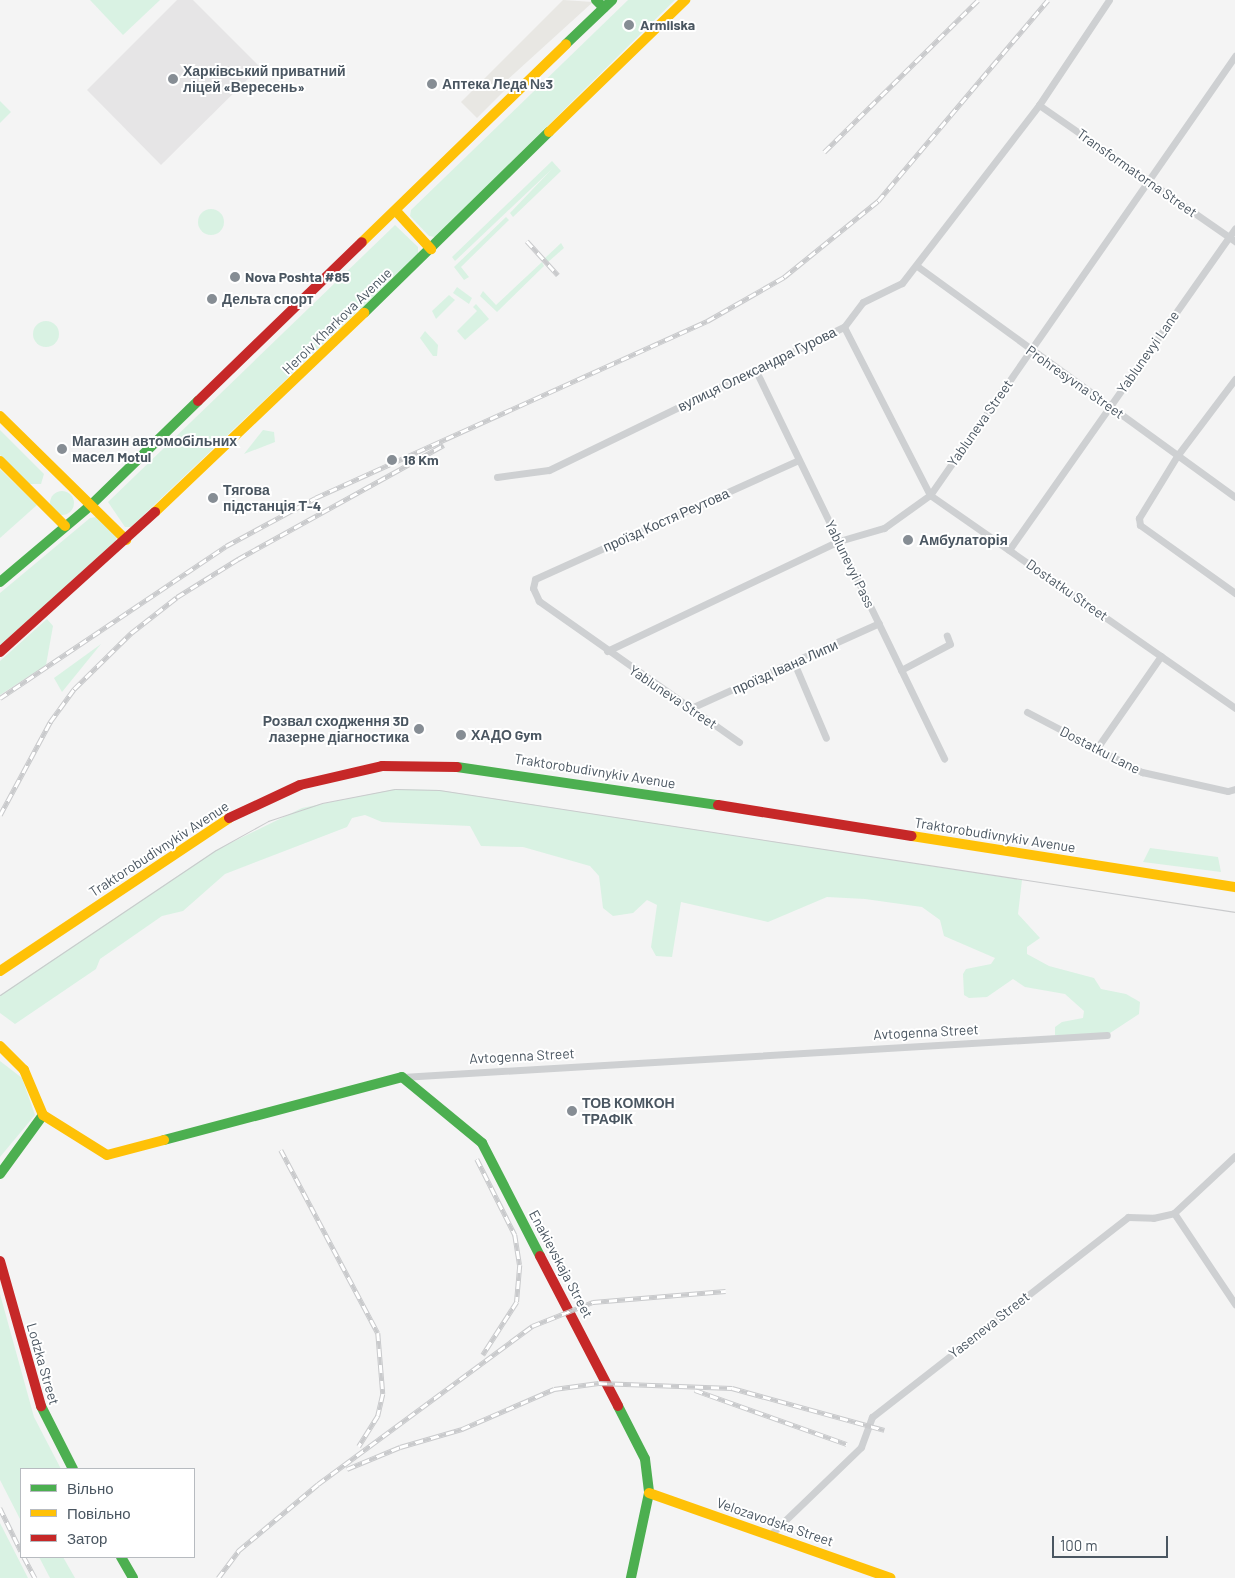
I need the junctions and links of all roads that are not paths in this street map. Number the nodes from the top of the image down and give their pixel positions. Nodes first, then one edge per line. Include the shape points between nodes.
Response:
1 (596, 0) edge
2 (685, 0) edge
3 (1109, 0) edge
4 (608, 4) edge
5 (1235, 56) edge
6 (1039, 105) junction
7 (1148, 181) junction
8 (396, 211) junction
9 (1235, 228) edge
10 (1232, 239) edge
11 (430, 248) junction
12 (917, 266) junction
13 (844, 327) junction
14 (1030, 351) junction
15 (755, 369) junction
16 (1235, 379) edge
17 (1110, 406) junction
18 (0, 416) edge
19 (1178, 456) junction
20 (798, 460) junction
21 (0, 461) edge
22 (498, 477) dead end
23 (930, 495) junction
24 (1235, 497) edge
25 (91, 505) junction
26 (65, 526) junction
27 (126, 540) junction
28 (839, 541) junction
29 (1009, 550) junction
30 (535, 579) joint
31 (0, 582) edge
32 (1235, 593) edge
33 (879, 623) junction
34 (947, 636) dead end
35 (607, 651) junction
36 (0, 652) edge
37 (1161, 656) junction
38 (795, 664) junction
39 (901, 670) junction
40 (691, 708) junction
41 (1235, 708) edge
42 (1027, 712) dead end
43 (826, 738) dead end
44 (739, 742) dead end
45 (1097, 748) junction
46 (944, 759) dead end
47 (1235, 789) edge
48 (1235, 887) edge
49 (0, 971) edge
50 (1107, 1035) dead end
51 (0, 1046) edge
52 (402, 1078) junction
53 (43, 1115) junction
54 (1235, 1156) edge
55 (0, 1174) edge
56 (1174, 1213) junction
57 (0, 1261) edge
58 (1235, 1304) edge
59 (72, 1468) edge
60 (649, 1494) junction
61 (771, 1534) junction
62 (122, 1558) edge
63 (133, 1578) edge
64 (630, 1578) edge
65 (890, 1578) edge

1 - 4 main road
2 - 11 main road, Heroiv Kharkova Avenue
3 - 6 street, вулиця Олександра Гурова
4 - 8 main road
5 - 7 street, Yabluneva Street
6 - 7 street, Transformatorna Street
6 - 12 street, вулиця Олександра Гурова
7 - 10 street, Transformatorna Street
7 - 14 street, Yabluneva Street
8 - 11 main road
8 - 25 main road
9 - 10 street, Yablunevyi Lane
10 - 17 street, Yablunevyi Lane
11 - 27 main road, Heroiv Kharkova Avenue
12 - 13 street, вулиця Олександра Гурова via 902,283 863,302
12 - 14 street, Prohresyvna Street
13 - 15 street, вулиця Олександра Гурова
13 - 23 street, Dostatku Street
14 - 17 street, Prohresyvna Street
14 - 23 street, Yabluneva Street
15 - 20 street, Yablunevyi Pass
15 - 22 street, вулиця Олександра Гурова via 549,470
16 - 19 street
17 - 19 street, Prohresyvna Street
17 - 29 street, Yablunevyi Lane
18 - 25 main road
19 - 24 street, Prohresyvna Street
19 - 32 street via 1139,518 1140,525
20 - 28 street, Yablunevyi Pass
20 - 30 street, проїзд Костя Реутова
21 - 26 main road
23 - 28 street, Yabluneva Street via 884,528
23 - 29 street, Dostatku Street
25 - 26 main road
25 - 27 main road
26 - 31 main road
27 - 36 main road, Heroiv Kharkova Avenue
28 - 33 street, Yablunevyi Pass
28 - 35 street, Yabluneva Street
29 - 37 street, Dostatku Street
30 - 35 street, Yabluneva Street via 540,601
33 - 38 street, проїзд Івана Липи
33 - 39 street, Yablunevyi Pass
34 - 39 street via 950,644
35 - 40 street, Yabluneva Street
37 - 41 street, Dostatku Street
37 - 45 street
38 - 40 street, проїзд Івана Липи
38 - 43 street
39 - 46 street, Yablunevyi Pass
40 - 44 street, Yabluneva Street
42 - 45 street, Dostatku Lane
45 - 47 street, Dostatku Lane via 1142,772 1228,791
48 - 49 main road, Traktorobudivnykiv Avenue via 478,767 431,763 382,766 300,785 228,818
50 - 52 street, Avtogenna Street
51 - 53 main road via 24,1070
52 - 53 main road, Avtogenna Street via 116,1156 107,1155
52 - 60 main road, Enakievskaja Street via 482,1143 645,1459
53 - 55 main road
54 - 56 street
56 - 58 street
56 - 61 street, Yaseneva Street via 1153,1218 1128,1217 872,1417 861,1447
57 - 59 main road, Lodzka Street via 45,1419
60 - 61 main road, Velozavodska Street
60 - 64 main road, Enakievskaja Street
61 - 65 main road, Velozavodska Street
62 - 63 main road

